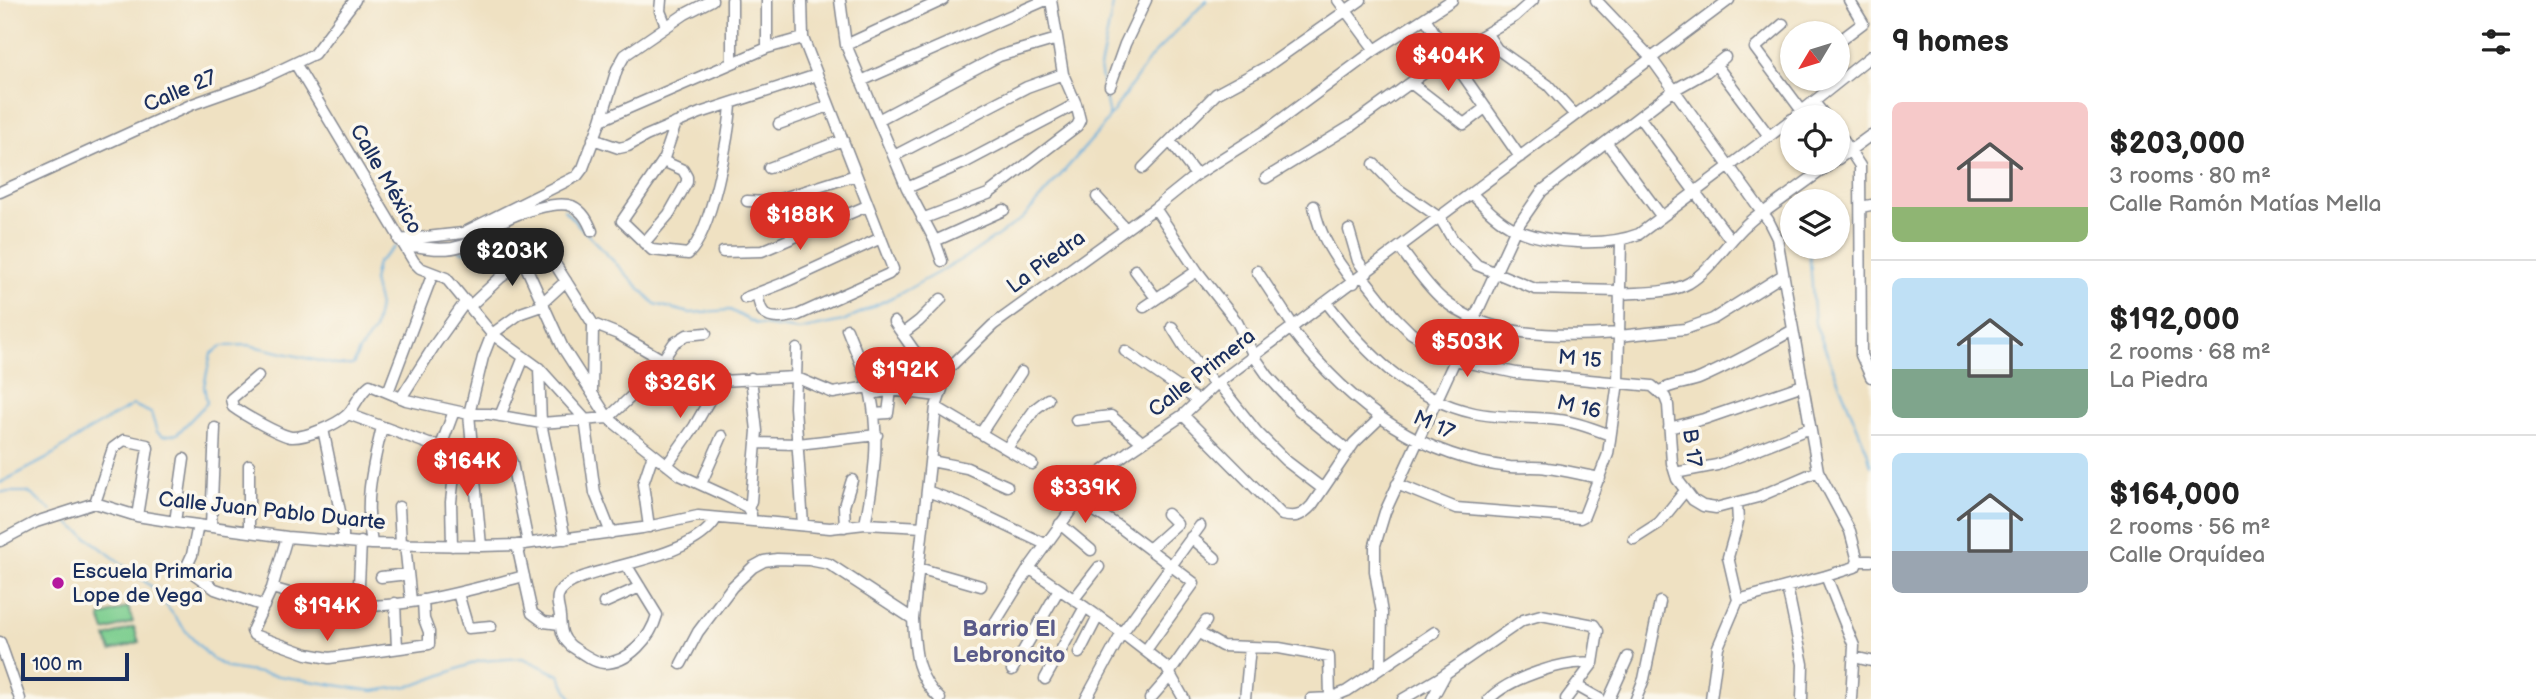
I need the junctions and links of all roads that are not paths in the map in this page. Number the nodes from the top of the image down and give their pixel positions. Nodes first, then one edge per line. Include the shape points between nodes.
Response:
1 (355, 0) edge
2 (662, 0) edge
3 (712, 0) edge
4 (732, 0) edge
5 (767, 0) edge
6 (802, 0) edge
7 (943, 0) edge
8 (1049, 0) edge
9 (1146, 0) edge
10 (1338, 0) edge
11 (1361, 0) edge
12 (1452, 0) edge
13 (1533, 0) edge
14 (1596, 0) edge
15 (1729, 0) edge
16 (1849, 0) edge
17 (843, 1) edge
18 (1346, 11) junction
19 (1425, 18) junction
20 (666, 26) junction
21 (1780, 27) edge
22 (1850, 33) edge
23 (1487, 34) junction
24 (803, 38) junction
25 (1057, 39) junction
26 (846, 45) junction
27 (768, 48) junction
28 (1375, 50) junction
29 (1449, 55) junction
30 (1871, 56) edge
31 (1651, 58) junction
32 (732, 63) junction
33 (295, 64) junction
34 (1850, 68) edge
35 (1063, 74) junction
36 (817, 75) junction
37 (862, 81) junction
38 (1780, 83) edge
39 (1412, 84) junction
40 (1110, 86) dead end
41 (1674, 90) junction
42 (1824, 91) edge
43 (1814, 102) junction
44 (732, 103) junction
45 (1076, 104) junction
46 (1810, 105) edge
47 (1816, 105) edge
48 (829, 106) junction
49 (1485, 108) junction
50 (1575, 115) junction
51 (1640, 118) junction
52 (601, 120) junction
53 (878, 120) junction
54 (676, 123) junction
55 (779, 124) dead end
56 (1780, 128) edge
57 (1871, 135) edge
58 (1769, 136) junction
59 (593, 139) junction
60 (843, 140) junction
61 (1170, 141) junction
62 (1607, 143) junction
63 (1851, 149) joint
64 (894, 156) junction
65 (1520, 157) junction
66 (663, 161) junction
67 (1374, 164) dead end
68 (1729, 166) junction
69 (769, 168) dead end
70 (1143, 168) dead end
71 (856, 175) junction
72 (1196, 175) junction
73 (1815, 175) edge
74 (1266, 178) dead end
75 (907, 188) junction
76 (1695, 191) junction
77 (0, 192) edge
78 (1472, 194) junction
79 (1097, 197) dead end
80 (747, 201) dead end
81 (867, 206) junction
82 (1314, 206) dead end
83 (1866, 206) edge
84 (1155, 208) junction
85 (1004, 211) dead end
86 (1762, 212) junction
87 (1662, 217) junction
88 (1440, 218) junction
89 (922, 219) junction
90 (1125, 228) junction
91 (1349, 230) dead end
92 (1515, 230) junction
93 (592, 231) dead end
94 (881, 238) junction
95 (1730, 239) junction
96 (935, 241) junction
97 (1621, 241) junction
98 (401, 243) junction
99 (644, 243) junction
100 (1400, 248) junction
101 (723, 252) dead end
102 (1866, 252) edge
103 (523, 260) junction
104 (942, 261) dead end
105 (1135, 270) dead end
106 (1197, 271) junction
107 (1257, 271) dead end
108 (1495, 272) junction
109 (433, 273) junction
110 (1783, 275) junction
111 (1361, 278) junction
112 (566, 281) junction
113 (758, 293) junction
114 (1619, 293) junction
115 (745, 298) dead end
116 (1156, 298) junction
117 (941, 299) dead end
118 (1866, 300) edge
119 (1327, 303) junction
120 (468, 304) junction
121 (543, 304) junction
122 (1144, 307) dead end
123 (1474, 321) junction
124 (894, 322) dead end
125 (593, 324) junction
126 (1172, 327) dead end
127 (1293, 328) junction
128 (848, 329) dead end
129 (1793, 330) junction
130 (706, 332) dead end
131 (492, 334) junction
132 (902, 334) junction
133 (1619, 335) junction
134 (1866, 344) edge
135 (797, 349) dead end
136 (1125, 351) dead end
137 (915, 352) junction
138 (1254, 356) junction
139 (524, 357) junction
140 (1455, 360) junction
141 (662, 361) junction
142 (898, 364) junction
143 (540, 368) junction
144 (949, 368) junction
145 (1021, 372) dead end
146 (864, 374) junction
147 (257, 376) dead end
148 (795, 377) junction
149 (1871, 377) edge
150 (751, 378) junction
151 (1618, 382) junction
152 (1216, 384) junction
153 (1803, 384) junction
154 (715, 390) junction
155 (870, 390) junction
156 (891, 390) junction
157 (1660, 391) junction
158 (388, 392) junction
159 (592, 395) junction
160 (938, 396) junction
161 (401, 398) junction
162 (1048, 399) dead end
163 (1197, 400) junction
164 (1437, 400) junction
165 (936, 407) junction
166 (454, 411) junction
167 (348, 414) junction
168 (469, 414) junction
169 (874, 414) junction
170 (1183, 415) junction
171 (500, 416) junction
172 (608, 418) junction
173 (1380, 418) junction
174 (585, 419) junction
175 (1076, 419) dead end
176 (541, 423) junction
177 (382, 427) junction
178 (215, 428) dead end
179 (1670, 428) junction
180 (1811, 428) junction
181 (323, 429) junction
182 (981, 433) junction
183 (877, 435) junction
184 (1610, 435) junction
185 (722, 436) dead end
186 (1418, 441) junction
187 (1142, 442) junction
188 (756, 443) junction
189 (798, 444) junction
190 (441, 446) junction
191 (457, 448) junction
192 (471, 448) junction
193 (1007, 449) junction
194 (1349, 451) junction
195 (653, 454) junction
196 (184, 459) dead end
197 (931, 461) junction
198 (1032, 464) dead end
199 (249, 465) dead end
200 (667, 465) junction
201 (1818, 471) junction
202 (1675, 473) junction
203 (1600, 478) junction
204 (852, 480) dead end
205 (701, 484) junction
206 (1397, 484) junction
207 (1007, 486) dead end
208 (1323, 489) junction
209 (927, 491) junction
210 (1685, 491) junction
211 (1077, 500) junction
212 (95, 503) junction
213 (1737, 503) junction
214 (400, 507) dead end
215 (749, 514) junction
216 (1167, 514) dead end
217 (137, 516) junction
218 (716, 519) junction
219 (175, 522) junction
220 (198, 524) junction
221 (865, 524) junction
222 (1060, 524) junction
223 (803, 525) junction
224 (211, 526) junction
225 (1200, 526) dead end
226 (649, 527) junction
227 (845, 527) junction
228 (923, 527) junction
229 (249, 531) junction
230 (611, 533) junction
231 (287, 537) junction
232 (1191, 537) junction
233 (565, 539) junction
234 (1634, 539) dead end
235 (0, 541) edge
236 (343, 541) junction
237 (366, 543) junction
238 (528, 543) junction
239 (403, 544) junction
240 (1045, 544) junction
241 (517, 545) junction
242 (452, 546) junction
243 (481, 547) junction
244 (1149, 549) junction
245 (1091, 550) dead end
246 (1215, 558) dead end
247 (1858, 561) junction
248 (1871, 561) edge
249 (627, 565) junction
250 (1170, 565) junction
251 (1099, 567) dead end
252 (918, 568) junction
253 (1029, 568) junction
254 (408, 574) junction
255 (381, 576) dead end
256 (523, 576) junction
257 (1826, 576) junction
258 (1089, 580) junction
259 (981, 586) dead end
260 (640, 587) junction
261 (1787, 587) junction
262 (272, 588) junction
263 (1059, 589) junction
264 (1098, 589) dead end
265 (458, 593) junction
266 (1074, 599) junction
267 (423, 600) junction
268 (1738, 600) junction
269 (411, 601) junction
270 (1660, 602) dead end
271 (395, 603) junction
272 (604, 603) dead end
273 (358, 604) junction
274 (264, 606) junction
275 (1086, 607) junction
276 (1098, 616) junction
277 (913, 619) junction
278 (996, 621) dead end
279 (1206, 621) dead end
280 (560, 624) junction
281 (491, 626) dead end
282 (1435, 632) dead end
283 (1122, 633) junction
284 (1199, 633) junction
285 (0, 642) edge
286 (1250, 646) junction
287 (397, 648) junction
288 (1146, 650) junction
289 (1079, 653) dead end
290 (1628, 657) dead end
291 (1854, 657) junction
292 (1871, 661) edge
293 (1593, 663) junction
294 (681, 664) dead end
295 (1381, 667) junction
296 (1012, 670) dead end
297 (1447, 673) junction
298 (1171, 674) junction
299 (1045, 679) dead end
300 (1577, 686) junction
301 (1330, 698) edge
302 (20, 699) edge
303 (940, 699) edge
304 (1086, 699) edge
305 (1150, 699) edge
306 (1184, 699) edge
307 (1245, 699) edge
308 (1311, 699) edge
309 (1403, 699) edge
310 (1432, 699) edge
311 (1489, 699) edge
312 (1566, 699) edge
313 (1600, 699) edge
314 (1609, 699) edge
315 (1636, 699) edge
316 (1711, 699) edge
317 (1802, 699) edge
318 (1851, 699) edge

1 - 33 street, Calle 27 via 314,54
2 - 20 street via 660,11
3 - 20 street
4 - 32 street
5 - 27 street
6 - 24 street
7 - 26 street
8 - 25 street
8 - 37 street
9 - 40 street
10 - 18 street
11 - 18 street
12 - 19 street, La Piedra
13 - 23 street
14 - 31 street
15 - 31 street, Calle Primera
16 - 22 street via 1863,23
17 - 26 street
18 - 28 street
18 - 61 street via 1266,67 1216,94
19 - 28 street, La Piedra
19 - 29 street
20 - 52 street via 625,55
21 - 38 street via 1755,48
23 - 29 street
23 - 50 street via 1497,49 1548,85
24 - 27 street
24 - 36 street
25 - 35 street
25 - 53 street via 999,56
26 - 37 street
27 - 32 street
28 - 72 street, La Piedra via 1264,132
29 - 39 street
29 - 49 street
30 - 34 street
31 - 41 street
31 - 50 street, Calle Primera
32 - 52 street
33 - 77 street, Calle 27 via 194,104
33 - 98 street, Calle México
35 - 45 street
35 - 64 street via 1027,87
36 - 44 street
36 - 48 street
37 - 53 street
39 - 49 street via 1464,124
39 - 74 street
41 - 51 street
41 - 58 street via 1721,61
41 - 68 street
42 - 43 street
43 - 46 street
43 - 47 street
44 - 54 street
44 - 99 street via 710,212 695,248 688,254 652,250
45 - 75 street
45 - 89 street via 1077,126 988,194
48 - 55 street
48 - 60 street
49 - 65 street
50 - 65 street, Calle Primera
51 - 62 street
51 - 76 street
52 - 59 street
53 - 64 street
54 - 59 street via 619,148
54 - 66 street
56 - 58 street
57 - 63 street
58 - 68 street
59 - 98 street via 577,176 463,233
60 - 69 street
60 - 71 street
61 - 70 street
61 - 72 street
62 - 87 street
62 - 92 street via 1542,191
63 - 83 street via 1860,166
64 - 75 street
65 - 78 street, Calle Primera
66 - 99 street via 622,221
66 - 99 street via 683,170 687,182 669,214
67 - 88 street via 1398,189
68 - 76 street
68 - 86 street
71 - 80 street via 768,202
71 - 81 street
72 - 84 street, La Piedra
73 - 86 street
75 - 89 street
76 - 87 street
76 - 95 street
78 - 88 street, Calle Primera
78 - 92 street
79 - 90 street
81 - 94 street
81 - 101 street via 762,251
82 - 111 street via 1329,248
83 - 102 street
84 - 90 street, La Piedra
84 - 106 street
85 - 96 street
86 - 95 street
86 - 110 street via 1777,238
87 - 97 street
88 - 100 street, Calle Primera
88 - 108 street via 1477,265
89 - 96 street
90 - 144 street, La Piedra via 993,325
91 - 111 street
92 - 97 street via 1558,241
92 - 108 street
93 - 98 street via 581,212 564,204 525,211 460,247
94 - 113 street
94 - 113 street via 893,269 866,285 784,318 765,314
95 - 114 street via 1688,284
96 - 104 street
97 - 114 street
98 - 109 street, Calle México via 420,268
100 - 111 street, Calle Primera
100 - 123 street via 1441,298
102 - 118 street
103 - 112 street via 545,248
103 - 120 street
103 - 121 street
105 - 116 street
106 - 116 street
106 - 138 street via 1237,322
107 - 127 street, M 17
108 - 114 street via 1535,289
108 - 123 street
109 - 120 street, Calle México via 446,278
109 - 158 street
110 - 129 street
110 - 133 street via 1713,319 1685,329
111 - 119 street, Calle Primera
111 - 140 street, M 15 via 1411,332
112 - 121 street
112 - 125 street
113 - 115 street
114 - 133 street
116 - 122 street
117 - 132 street
118 - 134 street
119 - 127 street, Calle Primera
119 - 164 street, M 16 via 1388,371
120 - 131 street, Calle México
120 - 161 street
121 - 131 street
121 - 159 street
123 - 133 street via 1505,331
123 - 140 street
124 - 132 street
125 - 141 street
125 - 159 street
126 - 152 street
127 - 138 street, Calle Primera
127 - 173 street, M 17 via 1336,382
128 - 146 street
129 - 153 street
129 - 157 street via 1697,380 1671,384
130 - 141 street via 680,338
131 - 139 street, Calle México
131 - 168 street
132 - 137 street
133 - 151 street
134 - 149 street via 1861,355
135 - 148 street
136 - 163 street
137 - 142 street
137 - 144 street
138 - 152 street, Calle Primera
138 - 194 street via 1299,410
139 - 143 street, Calle México
139 - 171 street
140 - 151 street, M 15 via 1516,373
140 - 164 street
141 - 154 street
141 - 172 street
142 - 146 street
142 - 156 street
143 - 174 street, Calle México
143 - 176 street
144 - 160 street, La Piedra
145 - 182 street
146 - 155 street
147 - 181 street via 230,399 233,407 293,437
148 - 150 street
148 - 155 street via 833,393
148 - 189 street
150 - 154 street via 721,381
150 - 188 street
151 - 157 street
151 - 184 street
152 - 163 street, Calle Primera
152 - 208 street via 1284,460
153 - 179 street
153 - 180 street
154 - 200 street
155 - 156 street
155 - 169 street
156 - 160 street
156 - 169 street via 888,413
157 - 179 street, B 17 via 1668,405
158 - 161 street
158 - 167 street via 370,385
159 - 172 street
160 - 165 street, La Piedra
161 - 166 street
162 - 193 street via 1035,409
163 - 170 street, Calle Primera
164 - 184 street, M 16 via 1473,413 1561,420
164 - 186 street
165 - 182 street
165 - 197 street, La Piedra
166 - 168 street
166 - 190 street
167 - 177 street
167 - 181 street
168 - 171 street
168 - 192 street
169 - 183 street
170 - 187 street, Calle Primera
170 - 208 street via 1282,515 1305,513
171 - 176 street
172 - 174 street
172 - 195 street
173 - 186 street, M 17
173 - 194 street
174 - 176 street
174 - 230 street via 594,494
175 - 187 street via 1111,416
176 - 233 street
177 - 190 street
177 - 237 street via 370,483
178 - 224 street
179 - 202 street, B 17
180 - 201 street
180 - 202 street via 1717,465
181 - 236 street
182 - 193 street
183 - 189 street
183 - 221 street via 876,471
184 - 203 street
185 - 205 street
186 - 203 street, M 17 via 1485,462
186 - 206 street
187 - 211 street, Calle Primera via 1103,470
188 - 189 street
188 - 215 street
189 - 223 street
190 - 191 street
191 - 192 street
191 - 242 street
192 - 238 street via 510,456
192 - 243 street
193 - 198 street
194 - 208 street
195 - 200 street
195 - 226 street via 643,484
196 - 219 street
197 - 207 street via 967,468
197 - 209 street, La Piedra
199 - 229 street
200 - 205 street
201 - 213 street, B 17
201 - 247 street via 1850,531
202 - 210 street, B 17
203 - 206 street via 1580,518 1456,508
204 - 227 street via 844,506
205 - 215 street
206 - 295 street via 1375,545 1382,613
209 - 228 street, La Piedra
209 - 240 street
210 - 213 street, B 17 via 1703,506
210 - 234 street via 1658,523
211 - 222 street, Calle Primera
211 - 244 street
212 - 217 street, Calle Juan Pablo Duarte
212 - 217 street via 113,448 124,440 147,444
212 - 235 street via 36,522
213 - 268 street via 1738,522 1728,557
214 - 239 street
215 - 218 street, Calle Juan Pablo Duarte
215 - 223 street, Calle Juan Pablo Duarte
216 - 244 street via 1177,524
217 - 219 street, Calle Juan Pablo Duarte
218 - 226 street, Calle Juan Pablo Duarte via 698,516
218 - 249 street via 696,540
219 - 220 street, Calle Juan Pablo Duarte
220 - 224 street, Calle Juan Pablo Duarte
220 - 274 street via 186,568 215,589
221 - 227 street, Calle Juan Pablo Duarte
221 - 228 street, Calle Juan Pablo Duarte
222 - 240 street, Calle Primera
222 - 245 street
223 - 227 street, Calle Juan Pablo Duarte
224 - 229 street, Calle Juan Pablo Duarte
225 - 232 street
226 - 230 street, Calle Juan Pablo Duarte
228 - 252 street, La Piedra
229 - 231 street, Calle Juan Pablo Duarte
230 - 233 street, Calle Juan Pablo Duarte
231 - 236 street, Calle Juan Pablo Duarte
231 - 262 street
232 - 246 street
232 - 250 street
233 - 238 street, Calle Juan Pablo Duarte
236 - 237 street, Calle Juan Pablo Duarte
237 - 239 street, Calle Juan Pablo Duarte
237 - 273 street
238 - 241 street, Calle Juan Pablo Duarte
239 - 242 street, Calle Juan Pablo Duarte
239 - 254 street
240 - 253 street, Calle Primera
241 - 243 street, Calle Juan Pablo Duarte
241 - 256 street
242 - 243 street, Calle Juan Pablo Duarte
244 - 250 street
247 - 248 street
247 - 257 street via 1855,567
249 - 260 street
249 - 280 street via 564,586 558,596
250 - 283 street
250 - 288 street via 1193,582
251 - 258 street
252 - 259 street
252 - 277 street, La Piedra
253 - 263 street
253 - 278 street, Calle Primera
254 - 255 street
254 - 269 street
256 - 265 street
256 - 280 street via 532,612 544,622
257 - 261 street
257 - 291 street via 1854,646
258 - 264 street
258 - 266 street
260 - 272 street
260 - 280 street via 657,615 654,626 637,648 620,658 605,663 588,656 566,641
261 - 268 street
261 - 317 street via 1803,664
262 - 273 street via 328,604
262 - 274 street
263 - 266 street
263 - 296 street
265 - 267 street
265 - 281 street via 468,628
266 - 275 street
267 - 269 street
267 - 287 street via 429,644
268 - 316 street via 1718,647
269 - 271 street
270 - 315 street
271 - 273 street
271 - 287 street
274 - 287 street via 253,633 307,654 329,658
275 - 276 street
275 - 299 street
276 - 283 street
276 - 289 street
277 - 294 street via 829,564 764,561 732,587
277 - 303 street, La Piedra via 917,662 929,688
279 - 284 street
282 - 295 street
283 - 288 street
283 - 304 street
284 - 286 street via 1222,646
284 - 298 street
285 - 302 street
286 - 301 street via 1329,657
286 - 307 street
288 - 298 street
290 - 314 street
291 - 292 street
291 - 318 street
293 - 297 street via 1597,627 1541,615 1523,620
293 - 300 street
293 - 311 street via 1568,663 1517,680
295 - 301 street
297 - 309 street
297 - 310 street
298 - 305 street
298 - 306 street
300 - 312 street
300 - 313 street
301 - 308 street

